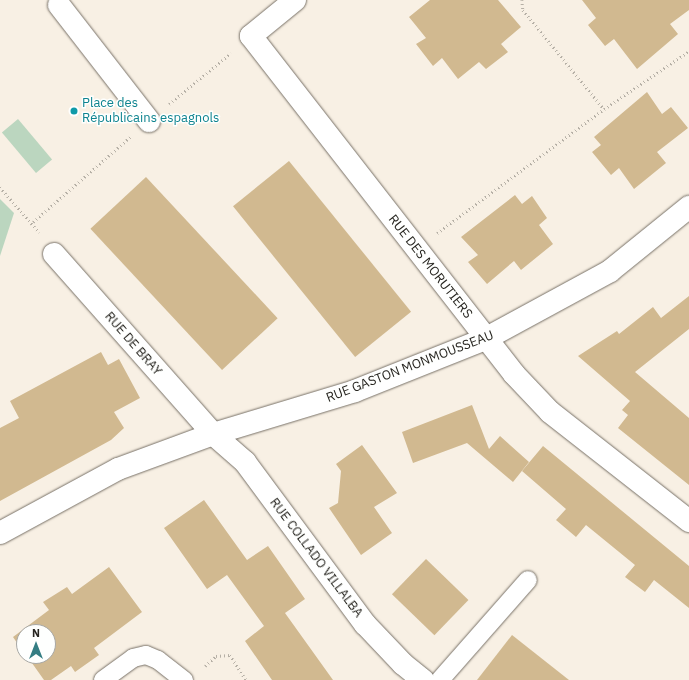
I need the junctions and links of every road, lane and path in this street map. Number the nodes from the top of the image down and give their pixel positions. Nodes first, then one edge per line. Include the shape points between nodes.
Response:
1 (295, 0) edge
2 (522, 0) edge
3 (59, 5) dead end
4 (689, 51) edge
5 (604, 109) junction
6 (149, 121) dead end
7 (0, 187) edge
8 (689, 207) edge
9 (33, 222) dead end
10 (416, 249) junction
11 (54, 254) dead end
12 (486, 339) junction
13 (213, 434) junction
14 (689, 521) edge
15 (0, 533) edge
16 (528, 580) dead end
17 (201, 670) dead end
18 (103, 680) edge
19 (184, 680) edge
20 (246, 680) edge
21 (423, 680) edge
22 (440, 680) edge

1 - 10 street, RUE DES MORUTIERS via 252,36
2 - 5 path via 523,10
3 - 6 street
4 - 5 path
5 - 10 path
7 - 9 path
8 - 12 street, RUE GASTON MONMOUSSEAU via 610,271
10 - 12 street, RUE DES MORUTIERS
11 - 13 street, RUE DE BRAY
12 - 13 street, RUE GASTON MONMOUSSEAU via 355,391
12 - 14 street, RUE DES MORUTIERS via 514,374 550,412
13 - 15 street, RUE GASTON MONMOUSSEAU via 118,469
13 - 21 street, RUE COLLADO VILLALBA via 245,462 365,624 403,664
16 - 22 lane
17 - 20 path via 216,656 230,655
18 - 19 lane via 133,658 146,655 158,660

